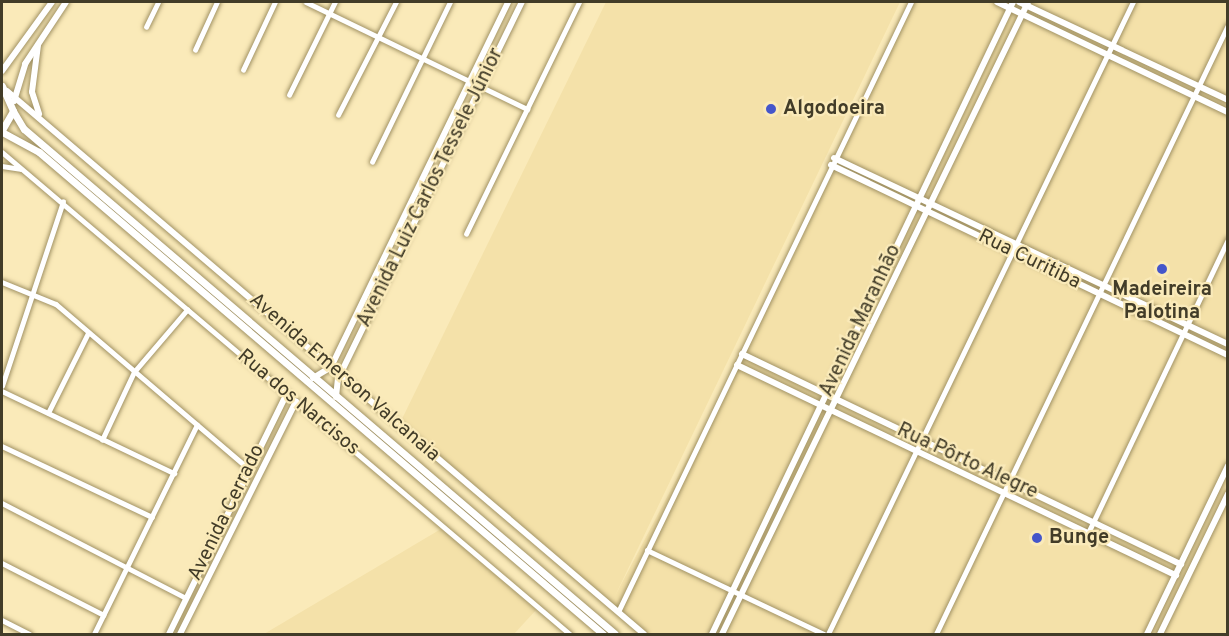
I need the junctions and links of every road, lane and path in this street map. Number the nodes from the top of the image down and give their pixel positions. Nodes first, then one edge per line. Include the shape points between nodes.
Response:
1 (52, 2) edge
2 (66, 2) edge
3 (158, 2) edge
4 (217, 2) edge
5 (275, 2) edge
6 (306, 2) edge
7 (335, 2) edge
8 (396, 2) edge
9 (450, 2) edge
10 (508, 2) edge
11 (522, 2) edge
12 (579, 2) edge
13 (911, 2) edge
14 (997, 2) edge
15 (1019, 2) edge
16 (1133, 2) edge
17 (1027, 3) edge
18 (1012, 5) edge
19 (329, 13) junction
20 (1022, 14) junction
21 (1227, 25) edge
22 (146, 27) dead end
23 (380, 37) junction
24 (40, 38) junction
25 (1112, 43) junction
26 (195, 50) dead end
27 (1106, 54) junction
28 (422, 58) junction
29 (243, 70) dead end
30 (2, 71) edge
31 (470, 81) junction
32 (480, 86) junction
33 (1199, 86) junction
34 (4, 88) edge
35 (289, 95) dead end
36 (1194, 96) junction
37 (15, 98) junction
38 (1227, 100) edge
39 (13, 109) junction
40 (527, 109) junction
41 (1227, 112) edge
42 (338, 115) dead end
43 (44, 122) junction
44 (2, 131) edge
45 (2, 152) edge
46 (834, 158) junction
47 (372, 162) dead end
48 (831, 165) junction
49 (2, 166) edge
50 (26, 171) junction
51 (919, 198) junction
52 (63, 202) junction
53 (928, 202) junction
54 (915, 205) junction
55 (924, 210) junction
56 (466, 234) dead end
57 (1227, 239) edge
58 (1016, 244) junction
59 (1012, 251) junction
60 (2, 282) edge
61 (1101, 284) junction
62 (33, 291) junction
63 (1097, 292) junction
64 (187, 310) junction
65 (1187, 325) junction
66 (88, 333) junction
67 (1183, 333) junction
68 (1227, 344) edge
69 (742, 354) junction
70 (1227, 355) edge
71 (737, 365) junction
72 (331, 367) junction
73 (134, 372) junction
74 (340, 375) junction
75 (313, 378) junction
76 (2, 386) edge
77 (2, 391) edge
78 (287, 393) junction
79 (826, 395) junction
80 (336, 397) junction
81 (836, 399) junction
82 (296, 401) junction
83 (822, 404) junction
84 (832, 408) junction
85 (48, 413) junction
86 (197, 425) junction
87 (102, 440) junction
88 (921, 441) junction
89 (2, 446) edge
90 (916, 450) junction
91 (973, 466) junction
92 (1227, 466) edge
93 (249, 469) junction
94 (174, 473) junction
95 (968, 475) junction
96 (1007, 482) junction
97 (1003, 491) junction
98 (1227, 495) edge
99 (2, 503) edge
100 (1058, 505) junction
101 (1053, 514) junction
102 (152, 516) junction
103 (1094, 522) junction
104 (1089, 531) junction
105 (1123, 536) junction
106 (1118, 545) junction
107 (1144, 546) junction
108 (646, 550) junction
109 (1139, 556) junction
110 (2, 563) edge
111 (1181, 564) junction
112 (128, 566) junction
113 (1191, 571) junction
114 (1176, 575) junction
115 (1187, 580) junction
116 (732, 591) junction
117 (742, 595) junction
118 (186, 598) junction
119 (618, 612) junction
120 (104, 615) junction
121 (2, 620) edge
122 (30, 634) edge
123 (94, 634) edge
124 (169, 634) edge
125 (180, 634) edge
126 (570, 634) edge
127 (603, 634) edge
128 (615, 634) edge
129 (644, 634) edge
130 (712, 634) edge
131 (722, 634) edge
132 (826, 634) edge
133 (936, 634) edge
134 (1147, 634) edge
135 (1160, 634) edge

1 - 30 street
2 - 24 street
3 - 22 street
4 - 26 street
5 - 29 street
6 - 19 street
7 - 19 street
8 - 23 street
9 - 28 street
10 - 31 street, Avenida Luiz Carlos Tessele Júnior
11 - 32 street, Avenida Luiz Carlos Tessele Júnior
12 - 40 street
13 - 46 street
14 - 18 street
15 - 17 street
16 - 25 street
17 - 20 street, Avenida Maranhão
17 - 25 street
18 - 20 street
18 - 51 street, Avenida Maranhão
19 - 23 street
19 - 35 street
20 - 27 street
20 - 53 street, Avenida Maranhão
21 - 33 street
23 - 28 street
23 - 42 street
24 - 37 street
24 - 43 street via 32,92
25 - 27 street
25 - 33 street
27 - 36 street
27 - 58 street
28 - 31 street
28 - 47 street
31 - 32 street
31 - 72 street, Avenida Luiz Carlos Tessele Júnior
32 - 40 street
32 - 74 street, Avenida Luiz Carlos Tessele Júnior
33 - 36 street
33 - 38 street
34 - 37 street, Avenida Emerson Valcanaia
34 - 39 main road
36 - 41 street
36 - 61 street
37 - 39 street
37 - 43 street, Avenida Emerson Valcanaia
39 - 44 main road
39 - 75 main road via 24,129
40 - 56 street
43 - 72 street, Avenida Emerson Valcanaia
44 - 127 main road via 39,152
45 - 50 street, Rua dos Narcisos
46 - 48 street
46 - 51 street, Rua Curitiba
48 - 54 street, Rua Curitiba
48 - 69 street
49 - 50 street, Rua dos Narcisos
50 - 52 street, Rua dos Narcisos
51 - 53 street, Rua Curitiba
51 - 54 street, Avenida Maranhão
52 - 62 street
52 - 64 street, Rua dos Narcisos
53 - 55 street, Avenida Maranhão
53 - 58 street, Rua Curitiba
54 - 55 street, Rua Curitiba
54 - 79 street, Avenida Maranhão
55 - 59 street, Rua Curitiba
55 - 81 street, Avenida Maranhão
57 - 65 street
58 - 59 street
58 - 61 street, Rua Curitiba
59 - 63 street, Rua Curitiba
59 - 88 street
60 - 62 street
61 - 63 street
61 - 65 street, Rua Curitiba
62 - 66 street
62 - 76 street
63 - 67 street, Rua Curitiba
63 - 96 street
64 - 73 street
64 - 78 street, Rua dos Narcisos
65 - 67 street
65 - 68 street, Rua Curitiba
66 - 73 street
66 - 85 street
67 - 70 street, Rua Curitiba
67 - 103 street
69 - 71 street
69 - 79 street, Rua Pôrto Alegre
71 - 83 street, Rua Pôrto Alegre
71 - 108 street
72 - 74 street, Avenida Emerson Valcanaia
72 - 75 street
73 - 86 street
73 - 87 street
74 - 80 street, Avenida Luiz Carlos Tessele Júnior
74 - 119 street, Avenida Emerson Valcanaia
75 - 80 main road
77 - 85 street
78 - 82 street, Rua dos Narcisos
78 - 93 street, Avenida Cerrado
79 - 81 street, Rua Pôrto Alegre
79 - 83 street, Avenida Maranhão
80 - 128 main road
81 - 84 street, Avenida Maranhão
81 - 88 street, Rua Pôrto Alegre
82 - 125 street, Avenida Cerrado
82 - 126 street, Rua dos Narcisos
83 - 84 street, Rua Pôrto Alegre
83 - 116 street, Avenida Maranhão
84 - 90 street, Rua Pôrto Alegre
84 - 117 street, Avenida Maranhão
85 - 87 street
86 - 93 street
86 - 94 street
87 - 94 street
88 - 90 street
88 - 91 street, Rua Pôrto Alegre
89 - 102 street
90 - 95 street, Rua Pôrto Alegre
90 - 132 street
91 - 95 street
91 - 96 street, Rua Pôrto Alegre
92 - 111 street
93 - 118 street, Avenida Cerrado
94 - 102 street
95 - 97 street, Rua Pôrto Alegre
96 - 97 street
96 - 100 street, Rua Pôrto Alegre
97 - 101 street, Rua Pôrto Alegre
97 - 133 street
98 - 113 street
99 - 112 street
100 - 101 street
100 - 103 street, Rua Pôrto Alegre
101 - 104 street, Rua Pôrto Alegre
102 - 112 street
103 - 104 street
103 - 105 street, Rua Pôrto Alegre
104 - 106 street, Rua Pôrto Alegre
105 - 106 street
105 - 107 street, Rua Pôrto Alegre
106 - 109 street, Rua Pôrto Alegre
107 - 109 street
107 - 111 street, Rua Pôrto Alegre
108 - 116 street
108 - 119 street
109 - 114 street, Rua Pôrto Alegre
110 - 120 street
111 - 113 street, Rua Pôrto Alegre
111 - 114 street
112 - 118 street
112 - 120 street
113 - 115 street
114 - 115 street, Rua Pôrto Alegre
114 - 134 street
115 - 135 street
116 - 117 street
116 - 130 street, Avenida Maranhão
117 - 131 street, Avenida Maranhão
117 - 132 street
118 - 124 street, Avenida Cerrado
119 - 129 street, Avenida Emerson Valcanaia
120 - 123 street
121 - 122 street

